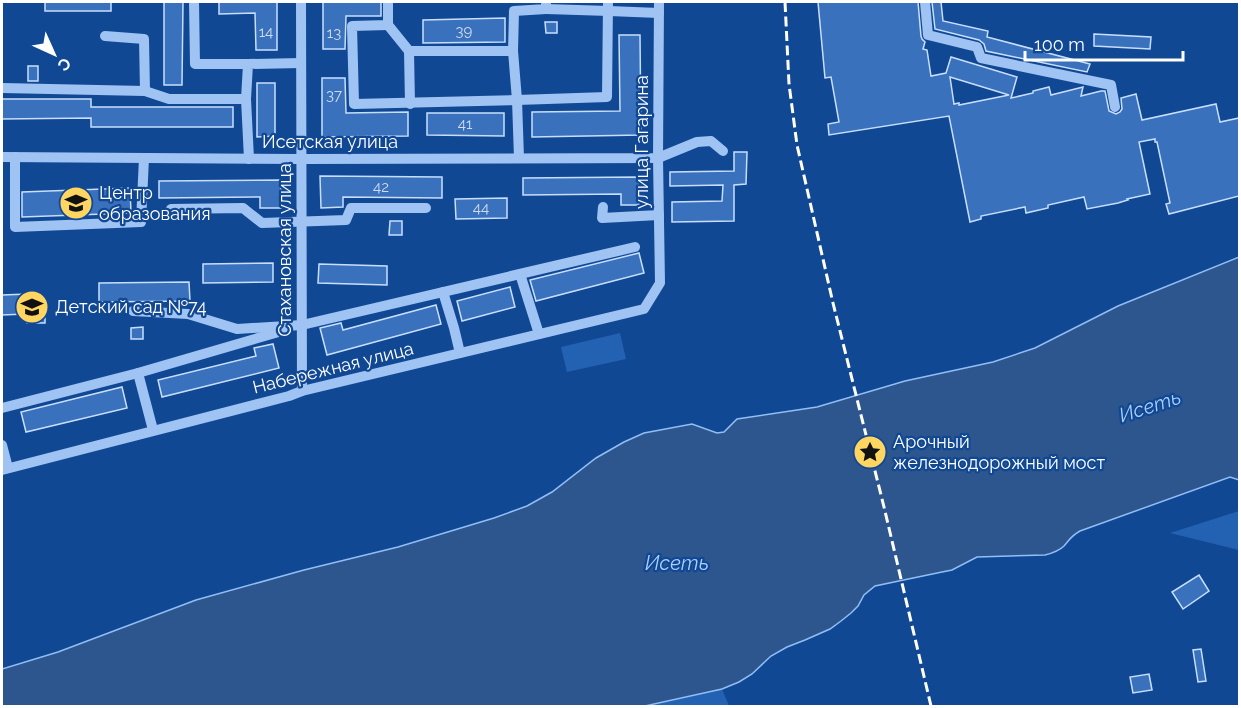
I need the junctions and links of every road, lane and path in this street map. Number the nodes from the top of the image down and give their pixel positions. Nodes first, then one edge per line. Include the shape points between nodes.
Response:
1 (194, 2) edge
2 (301, 2) edge
3 (388, 2) edge
4 (659, 2) edge
5 (925, 2) edge
6 (546, 5) edge
7 (608, 6) edge
8 (659, 14) junction
9 (388, 25) junction
10 (105, 36) dead end
11 (409, 51) junction
12 (513, 51) junction
13 (301, 63) junction
14 (248, 64) junction
15 (2, 88) edge
16 (145, 91) junction
17 (246, 99) junction
18 (516, 100) junction
19 (410, 104) junction
20 (1115, 107) dead end
21 (723, 151) dead end
22 (2, 157) edge
23 (15, 157) junction
24 (144, 158) junction
25 (519, 158) junction
26 (658, 158) junction
27 (249, 159) junction
28 (301, 159) junction
29 (603, 207) dead end
30 (171, 208) dead end
31 (426, 208) dead end
32 (659, 215) junction
33 (301, 221) junction
34 (635, 247) dead end
35 (520, 274) junction
36 (660, 283) joint
37 (443, 292) junction
38 (133, 311) dead end
39 (302, 325) junction
40 (539, 334) junction
41 (460, 353) junction
42 (138, 373) junction
43 (302, 391) junction
44 (2, 408) edge
45 (153, 430) junction
46 (2, 444) edge
47 (5, 469) edge

1 - 14 street via 195,64
2 - 13 street, Стахановская улица
3 - 9 street
4 - 8 street, улица Гагарина
5 - 20 street via 928,35 977,47 981,58 1111,85
6 - 7 street
6 - 12 street via 514,11
7 - 8 street
7 - 18 street via 607,97
8 - 26 street, улица Гагарина
9 - 11 street
9 - 19 street via 352,26 354,104
10 - 16 street via 144,39
11 - 12 street
11 - 19 street
12 - 18 street
13 - 14 street
13 - 28 street, Стахановская улица
14 - 17 street
15 - 16 street
16 - 17 street via 169,99
17 - 27 street
18 - 19 street
18 - 25 street
21 - 26 street via 711,141 697,142
22 - 23 street, Исетская улица
23 - 24 street, Исетская улица
23 - 24 street via 15,227 141,222
24 - 27 street, Исетская улица
25 - 26 street, Исетская улица
25 - 28 street, Исетская улица
26 - 32 street, улица Гагарина
27 - 28 street, Исетская улица
28 - 33 street, Стахановская улица
29 - 32 street via 602,218
30 - 33 street via 243,208 262,223
31 - 33 street via 351,208 346,220
32 - 36 street, улица Гагарина
33 - 39 street, Стахановская улица
34 - 35 street
35 - 37 street
35 - 40 street
36 - 40 street, Набережная улица via 644,309
37 - 39 street
37 - 41 street
38 - 39 street via 188,314 237,329
39 - 42 street
39 - 43 street, Стахановская улица
40 - 41 street, Набережная улица
41 - 43 street, Набережная улица
42 - 44 street
42 - 45 street
43 - 45 street, Набережная улица
45 - 47 street, Набережная улица
46 - 47 street

